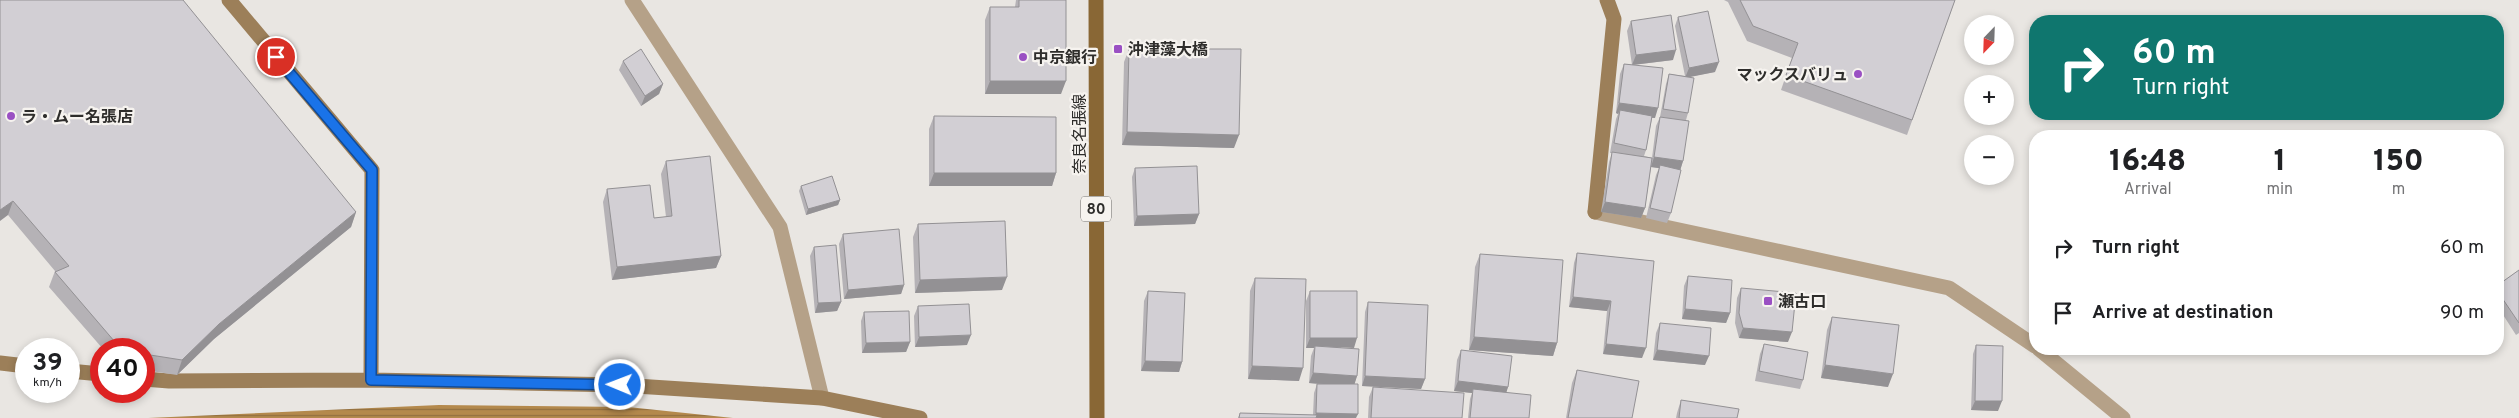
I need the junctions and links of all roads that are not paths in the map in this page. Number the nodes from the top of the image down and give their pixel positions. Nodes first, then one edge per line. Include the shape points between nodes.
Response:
1 (229, 0) edge
2 (632, 0) edge
3 (1096, 0) edge
4 (1607, 0) edge
5 (2029, 342) edge
6 (2046, 355) edge
7 (0, 363) edge
8 (15, 365) edge
9 (155, 380) edge
10 (371, 380) junction
11 (822, 398) junction
12 (920, 418) edge
13 (1097, 418) edge
14 (2123, 418) edge

1 - 10 street via 372,170
2 - 11 street via 780,227
3 - 13 main road, 奈良名張線 / 80
4 - 5 street via 1614,18 1594,212 1949,288
6 - 14 street
7 - 8 street
9 - 10 street
10 - 11 street via 620,385
11 - 12 street

